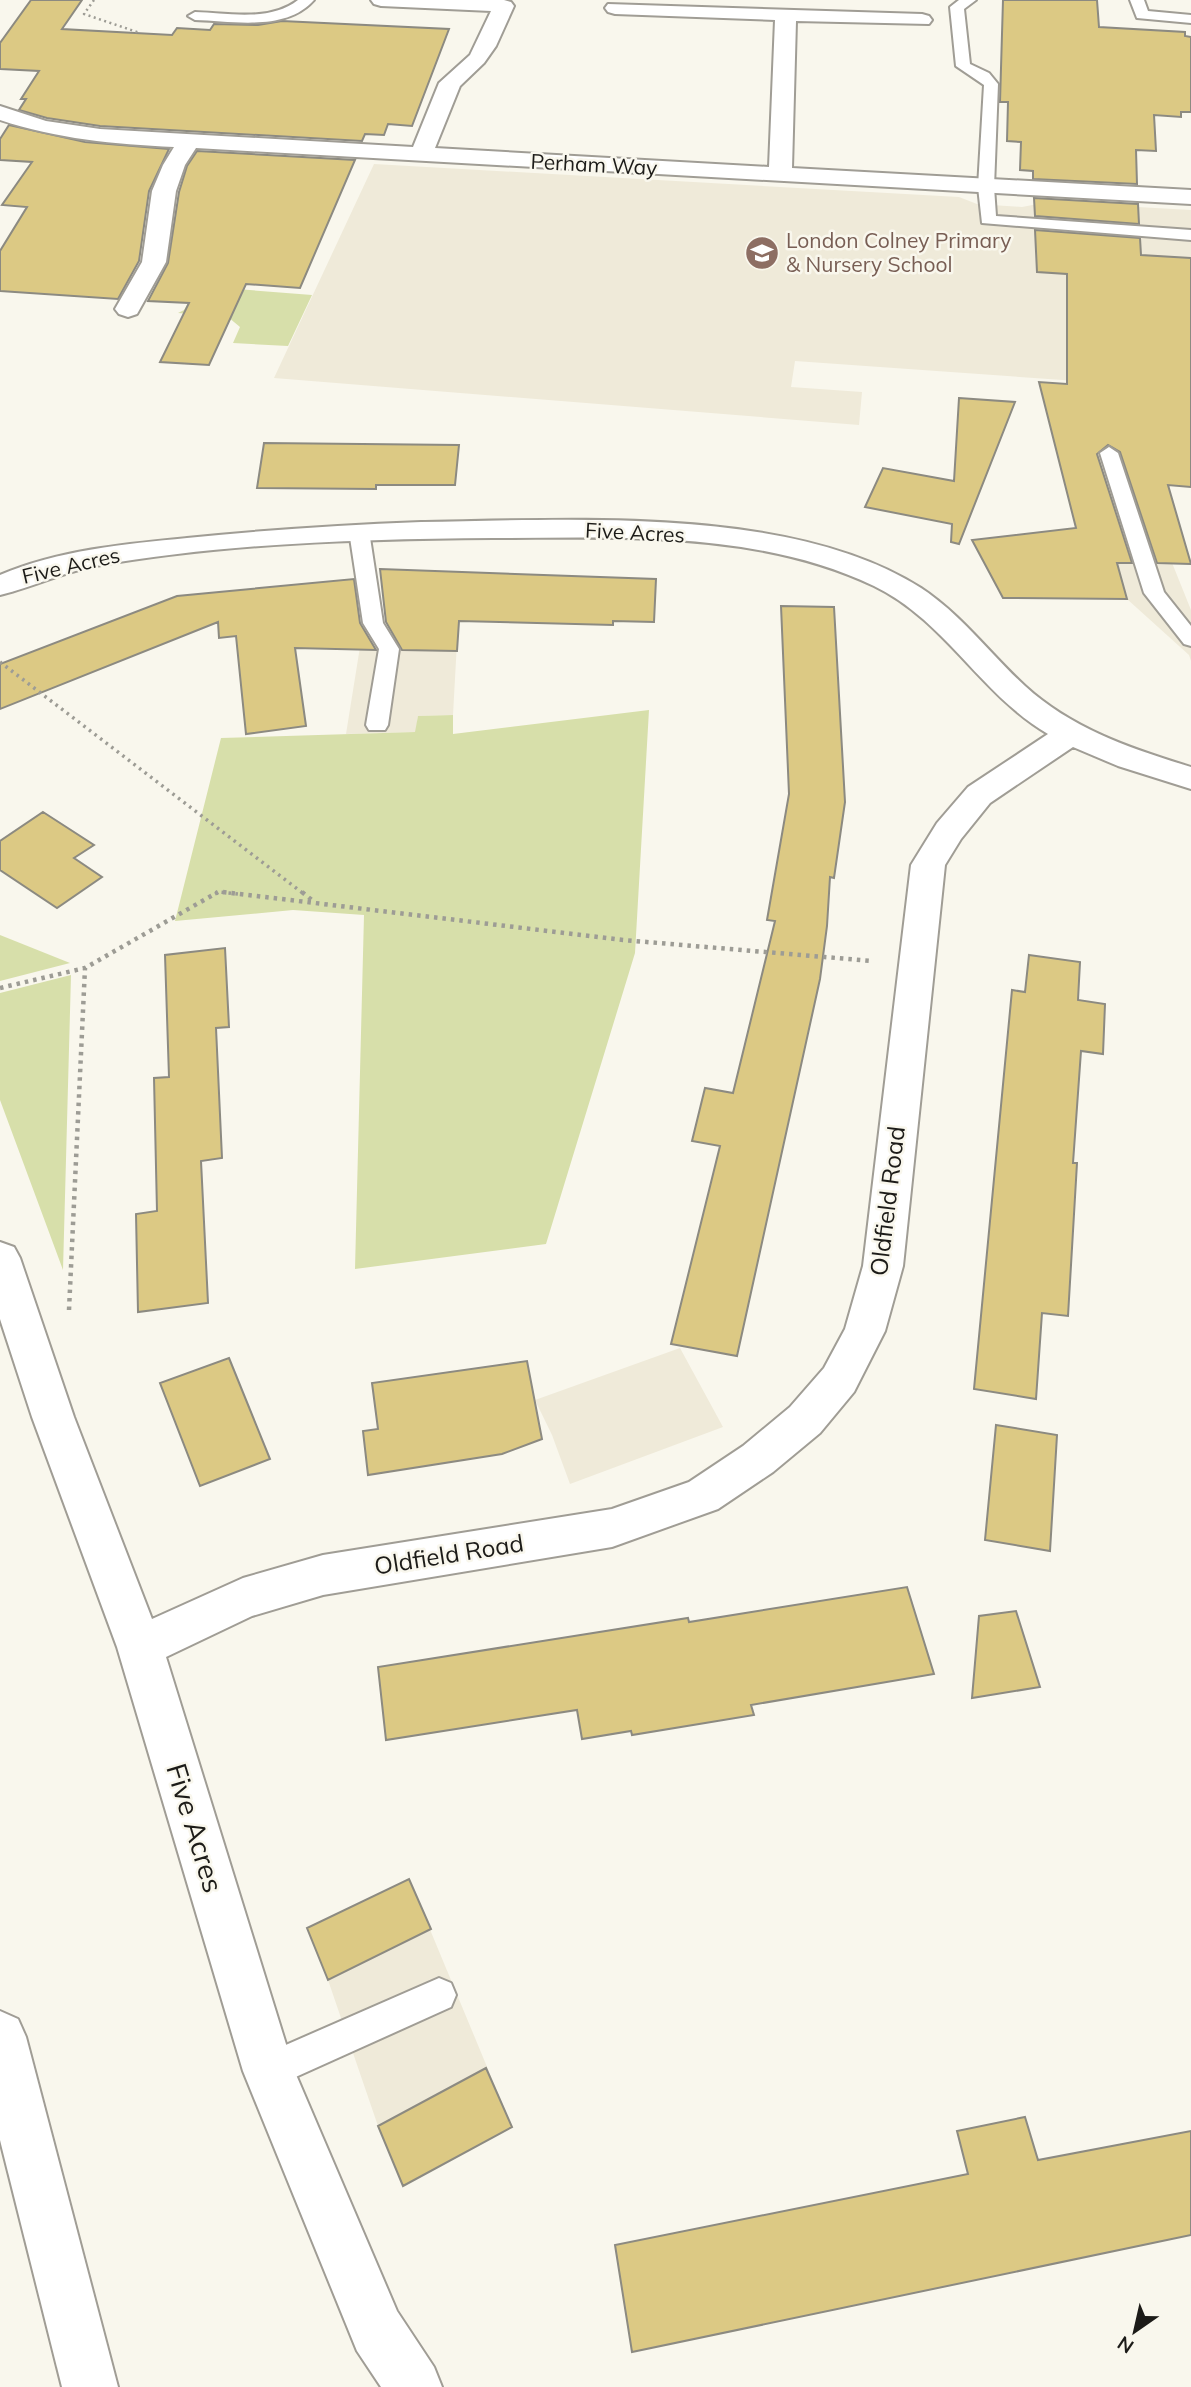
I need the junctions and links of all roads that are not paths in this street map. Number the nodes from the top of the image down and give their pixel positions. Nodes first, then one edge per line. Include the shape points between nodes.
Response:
1 (307, 0) edge
2 (381, 0) edge
3 (969, 0) edge
4 (1137, 0) edge
5 (615, 8) dead end
6 (786, 15) junction
7 (195, 16) dead end
8 (1191, 19) edge
9 (922, 20) dead end
10 (5, 120) edge
11 (189, 141) junction
12 (421, 155) junction
13 (780, 175) junction
14 (986, 187) junction
15 (1191, 197) edge
16 (1191, 235) edge
17 (128, 309) dead end
18 (1109, 453) dead end
19 (359, 531) junction
20 (4, 577) edge
21 (1191, 640) edge
22 (377, 725) dead end
23 (1070, 734) junction
24 (1191, 778) edge
25 (0, 1258) edge
26 (139, 1647) junction
27 (439, 1995) dead end
28 (0, 2038) edge
29 (269, 2071) junction
30 (90, 2387) edge
31 (414, 2387) edge

1 - 7 lane via 277,15
2 - 12 street via 504,6 477,59 450,83
3 - 14 lane via 957,6 962,66 985,76 991,84
4 - 8 lane via 1142,15
5 - 6 street
6 - 9 street
6 - 13 street
10 - 11 street, Perham Way via 73,134
11 - 12 street, Perham Way
11 - 17 street via 164,191 154,262
12 - 13 street, Perham Way
13 - 14 street, Perham Way
14 - 15 street, Perham Way
14 - 16 lane via 988,220
18 - 21 lane via 1154,593
19 - 20 street, Five Acres via 143,551
19 - 22 lane via 373,623 389,649
19 - 23 street, Five Acres via 619,530 763,542 814,553 867,572 927,603 1034,710
23 - 24 street, Five Acres
23 - 26 street, Oldfield Road via 979,795 928,865 883,1266 865,1331 839,1380 805,1420 703,1496 612,1528 323,1575 243,1598
25 - 26 street, Five Acres via 53,1417
26 - 29 street, Five Acres
27 - 29 lane
28 - 30 street
29 - 31 street, Five Acres via 377,2331

